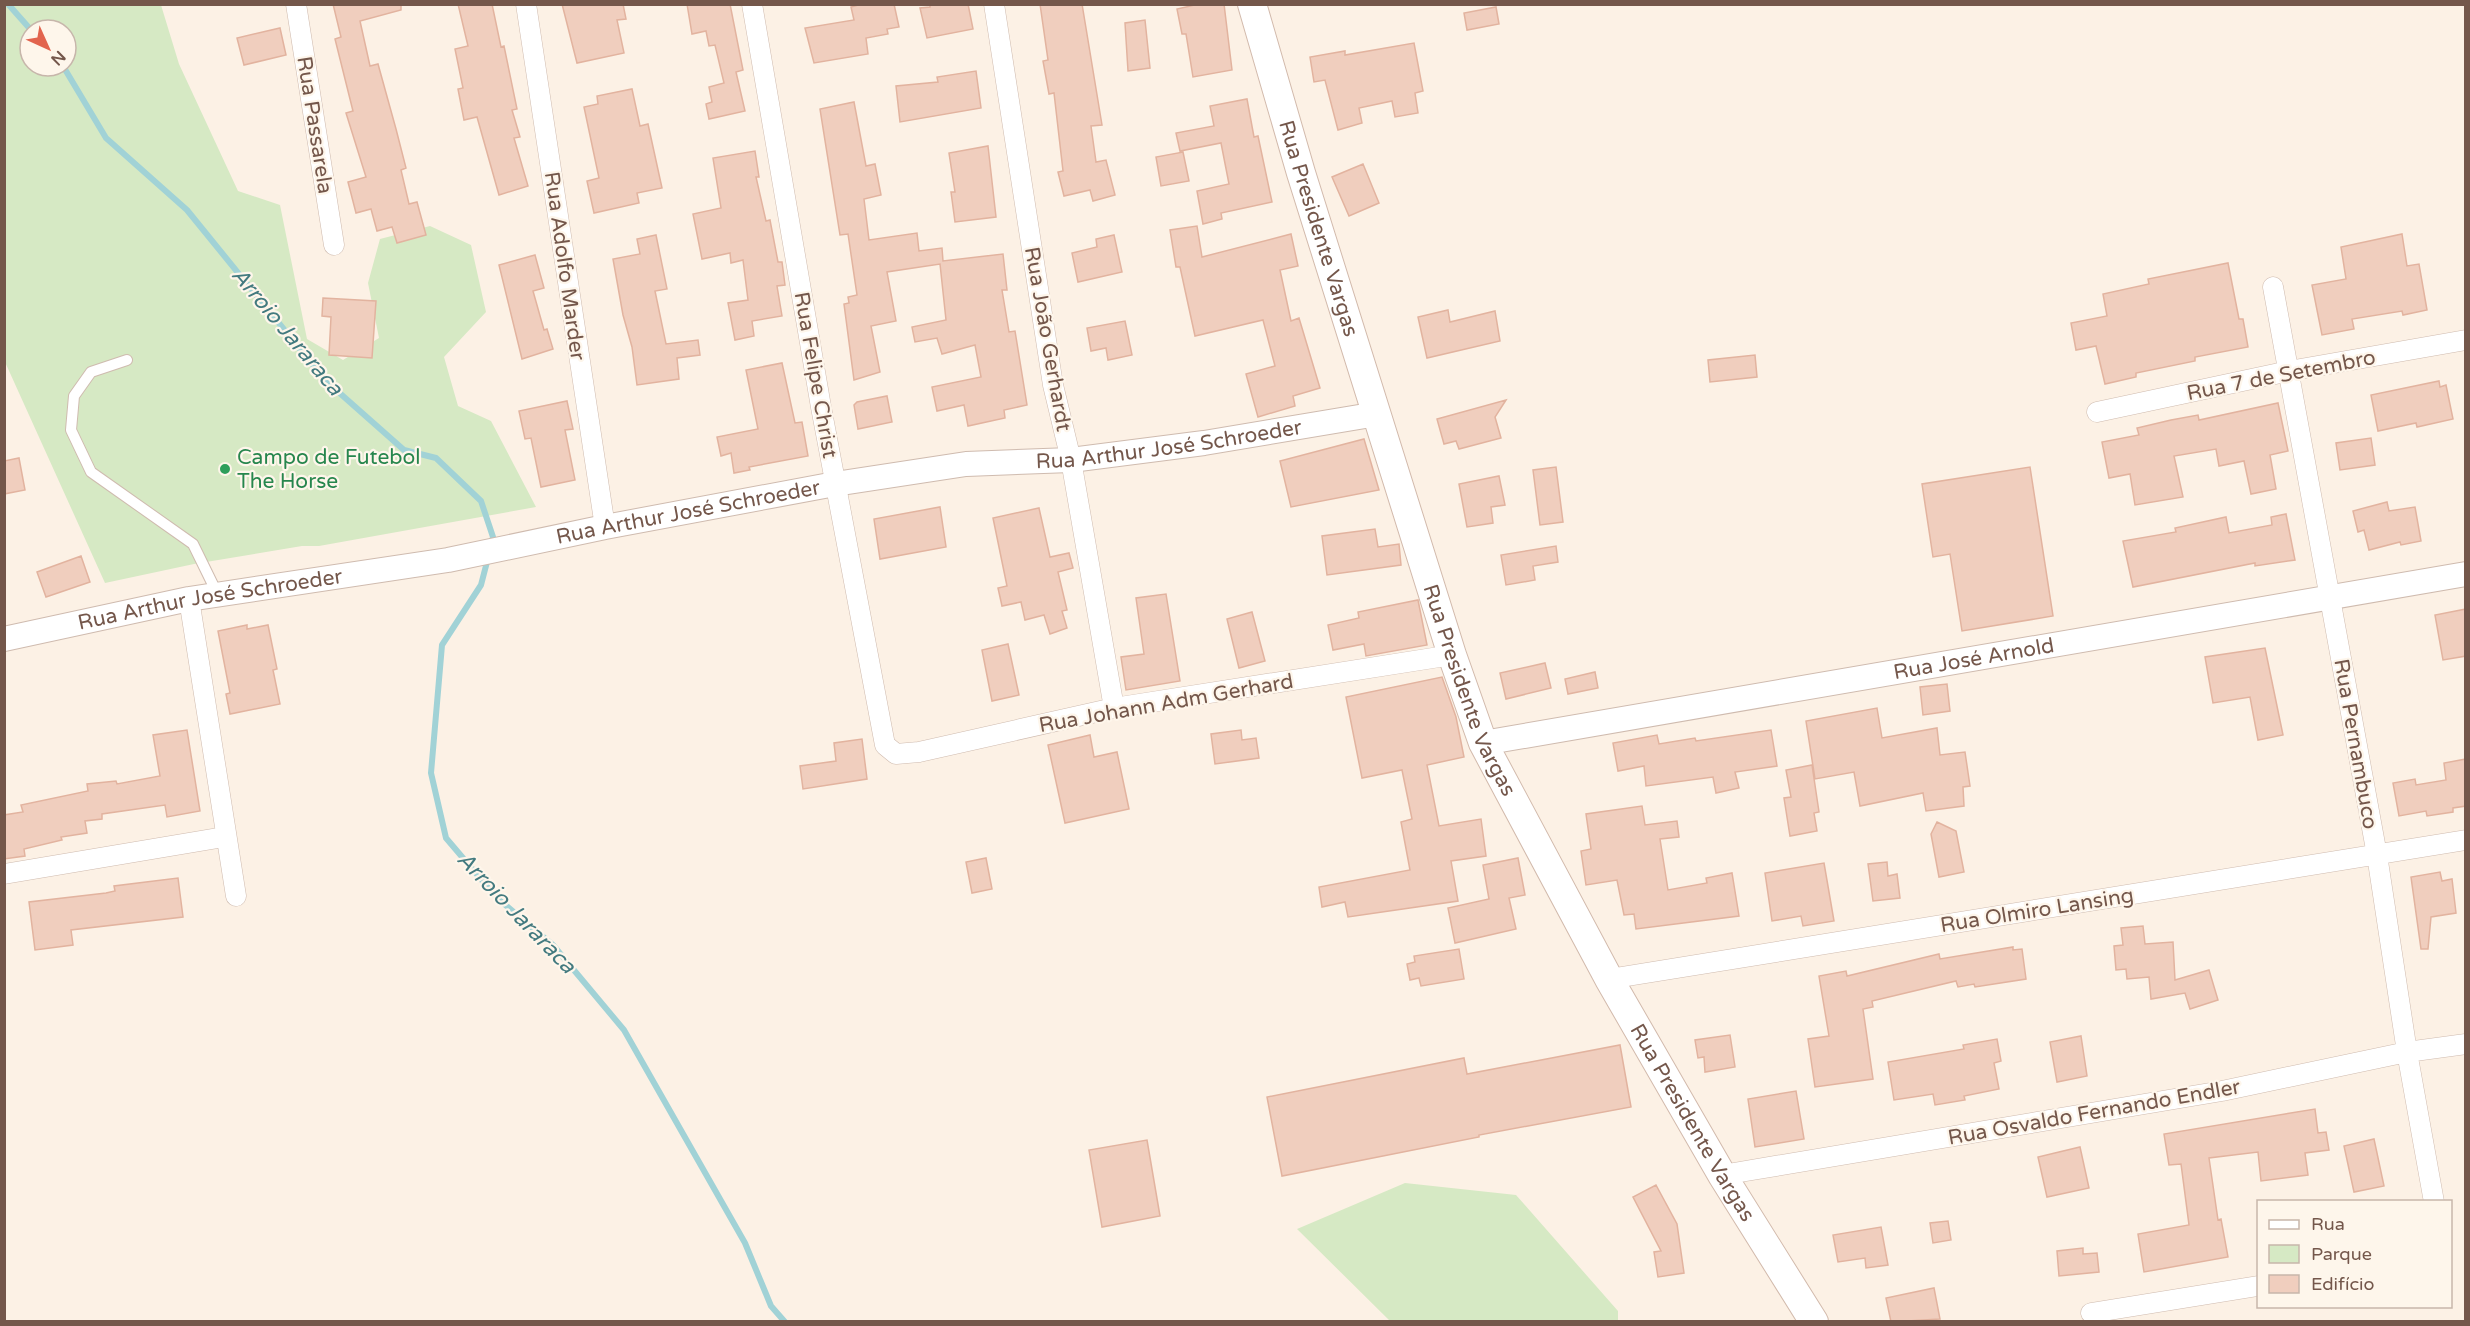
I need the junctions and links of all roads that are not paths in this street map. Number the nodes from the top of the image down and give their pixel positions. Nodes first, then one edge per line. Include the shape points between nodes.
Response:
1 (296, 4) edge
2 (526, 4) edge
3 (752, 4) edge
4 (994, 4) edge
5 (1252, 4) edge
6 (334, 244) dead end
7 (2273, 287) dead end
8 (2466, 339) edge
9 (128, 360) dead end
10 (2289, 371) junction
11 (2097, 412) dead end
12 (1377, 414) junction
13 (1071, 460) junction
14 (835, 484) junction
15 (605, 527) junction
16 (2466, 574) edge
17 (218, 595) junction
18 (189, 599) junction
19 (2330, 599) junction
20 (4, 639) edge
21 (1452, 655) junction
22 (1114, 708) junction
23 (1483, 743) junction
24 (885, 745) joint
25 (224, 837) junction
26 (2466, 840) edge
27 (2377, 855) junction
28 (4, 874) edge
29 (236, 896) dead end
30 (1609, 979) junction
31 (2466, 1044) edge
32 (2407, 1052) junction
33 (1722, 1174) junction
34 (2434, 1200) edge
35 (2257, 1286) edge
36 (2091, 1313) dead end
37 (1814, 1322) edge

1 - 6 street, Rua Passarela
2 - 15 street, Rua Adolfo Marder
3 - 14 street, Rua Felipe Christ
4 - 13 street, Rua João Gerhardt via 1053,385
5 - 12 main road, Rua Presidente Vargas via 1300,173
7 - 10 street, Rua Pernambuco
8 - 10 street, Rua 7 de Setembro
9 - 17 lane via 91,372 74,396 71,430 92,472 193,544
10 - 11 street, Rua 7 de Setembro
10 - 19 street, Rua Pernambuco
12 - 13 street, Rua Arthur José Schroeder
12 - 21 main road, Rua Presidente Vargas
13 - 14 street, Rua Arthur José Schroeder via 966,464
13 - 22 street, Rua João Gerhardt
14 - 15 street, Rua Arthur José Schroeder
14 - 24 street, Rua Felipe Christ
15 - 17 street, Rua Arthur José Schroeder via 448,560
16 - 19 street, Rua José Arnold
17 - 18 street, Rua Arthur José Schroeder
18 - 20 street, Rua Arthur José Schroeder
18 - 25 street
19 - 23 street, Rua José Arnold
19 - 27 street, Rua Pernambuco
21 - 22 street, Rua Johann Adm Gerhard
21 - 23 main road, Rua Presidente Vargas
22 - 24 street, Rua Johann Adm Gerhard via 919,752 896,754
23 - 30 main road, Rua Presidente Vargas
25 - 28 street
25 - 29 street
26 - 27 street, Rua Olmiro Lansing
27 - 30 street, Rua Olmiro Lansing
27 - 32 street, Rua Pernambuco
30 - 33 main road, Rua Presidente Vargas
31 - 32 street, Rua Osvaldo Fernando Endler
32 - 33 street, Rua Osvaldo Fernando Endler via 2222,1091
32 - 34 street, Rua Pernambuco
33 - 37 main road, Rua Presidente Vargas
35 - 36 street

